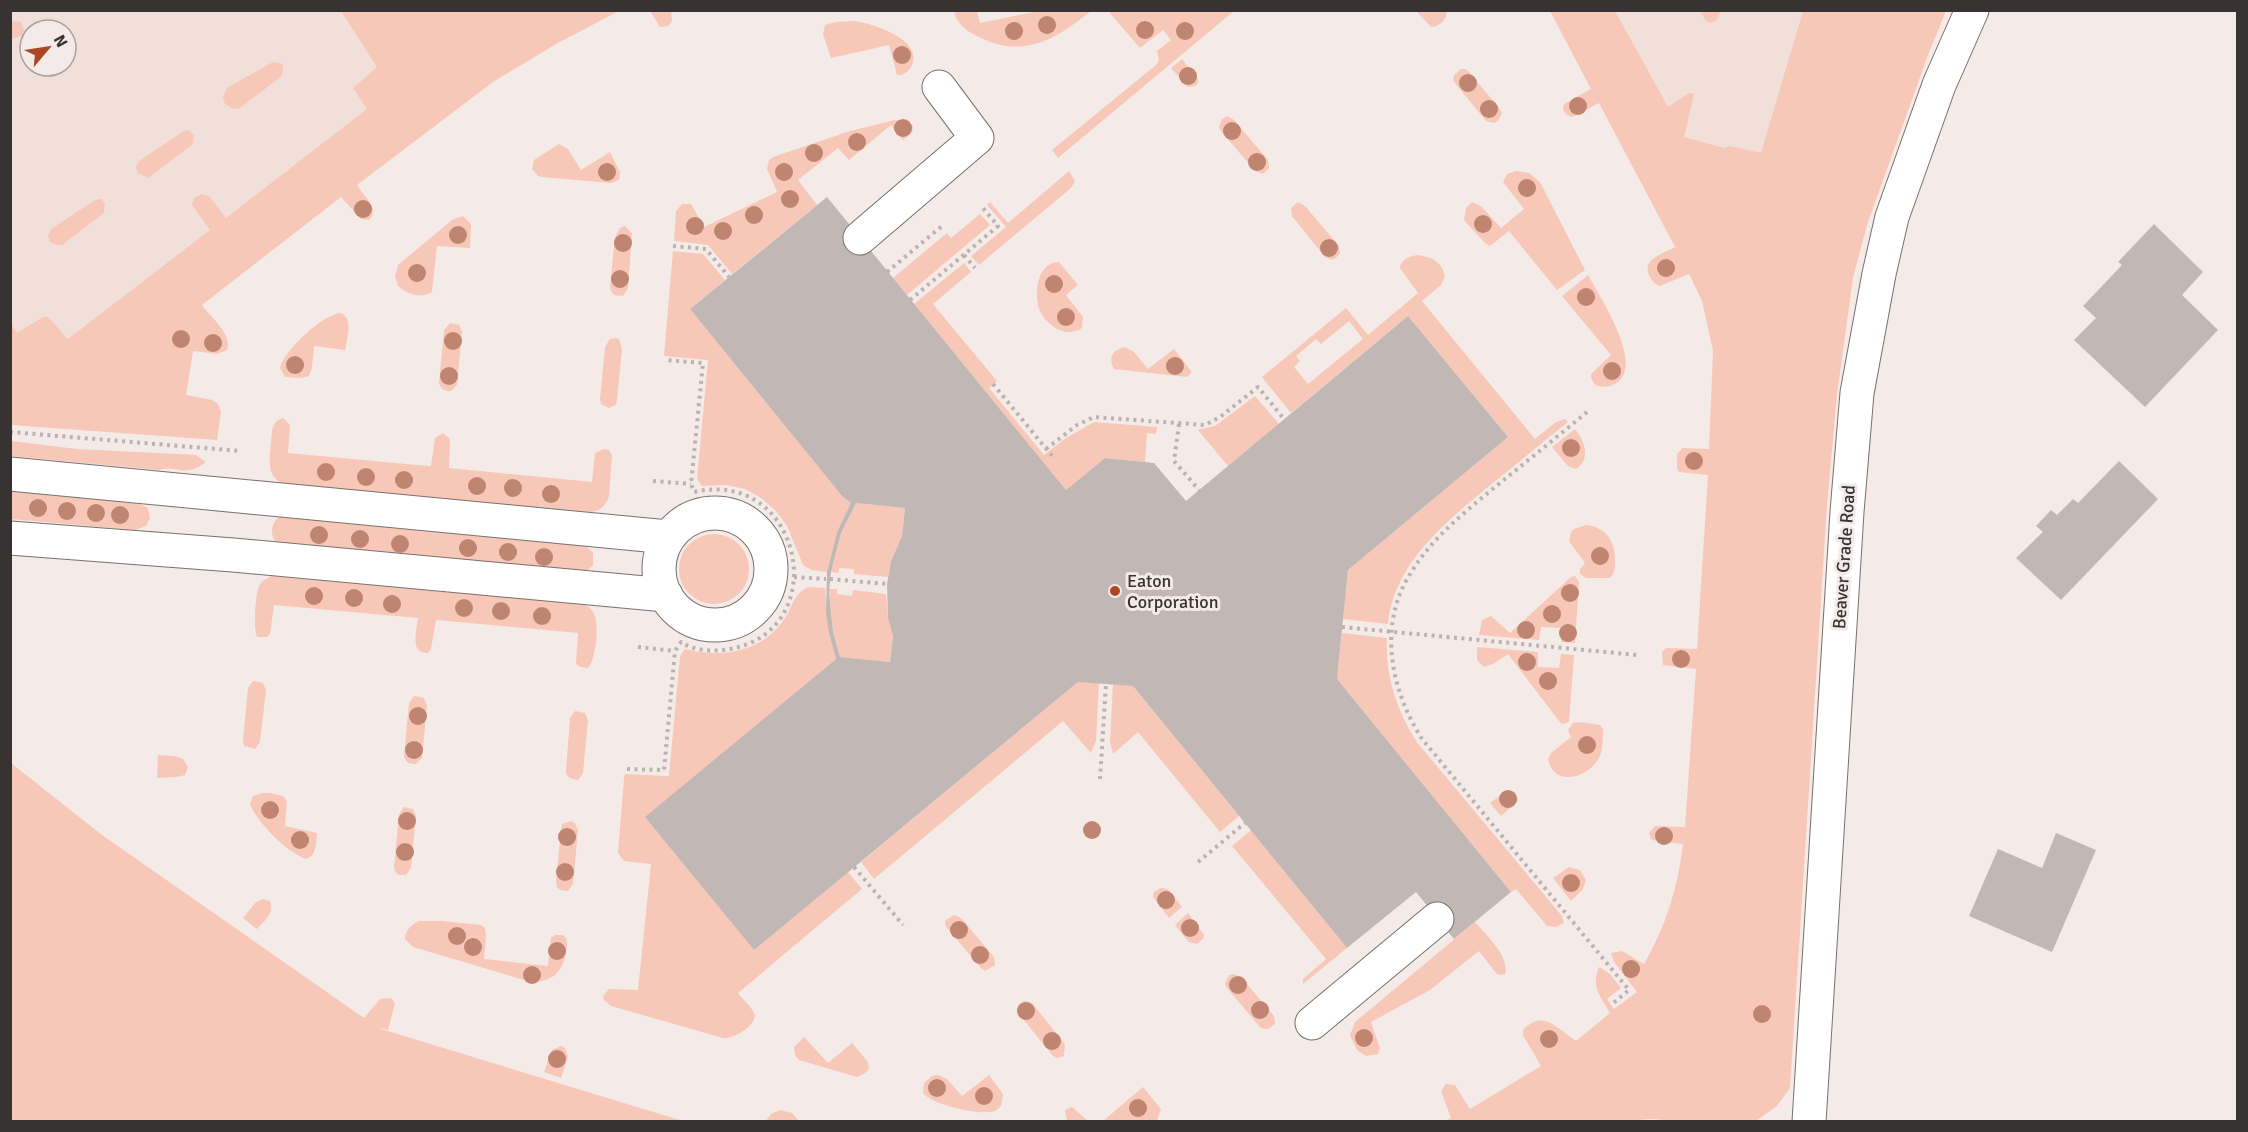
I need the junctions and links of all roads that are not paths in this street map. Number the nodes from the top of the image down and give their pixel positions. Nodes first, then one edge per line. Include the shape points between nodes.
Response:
1 (1971, 10) edge
2 (939, 87) dead end
3 (860, 238) dead end
4 (10, 474) edge
5 (668, 537) junction
6 (10, 538) edge
7 (666, 595) junction
8 (1437, 919) dead end
9 (1312, 1023) dead end
10 (1809, 1122) edge

1 - 10 main road, Beaver Grade Road via 1939,85 1892,217 1857,393
2 - 3 main road via 977,138
4 - 5 main road
5 - 7 main road via 658,567 660,585
5 - 7 main road via 684,521 702,513 722,512 741,518 757,530 767,546 772,566 769,585 760,603 732,623 696,622 680,614
6 - 7 main road
8 - 9 main road

